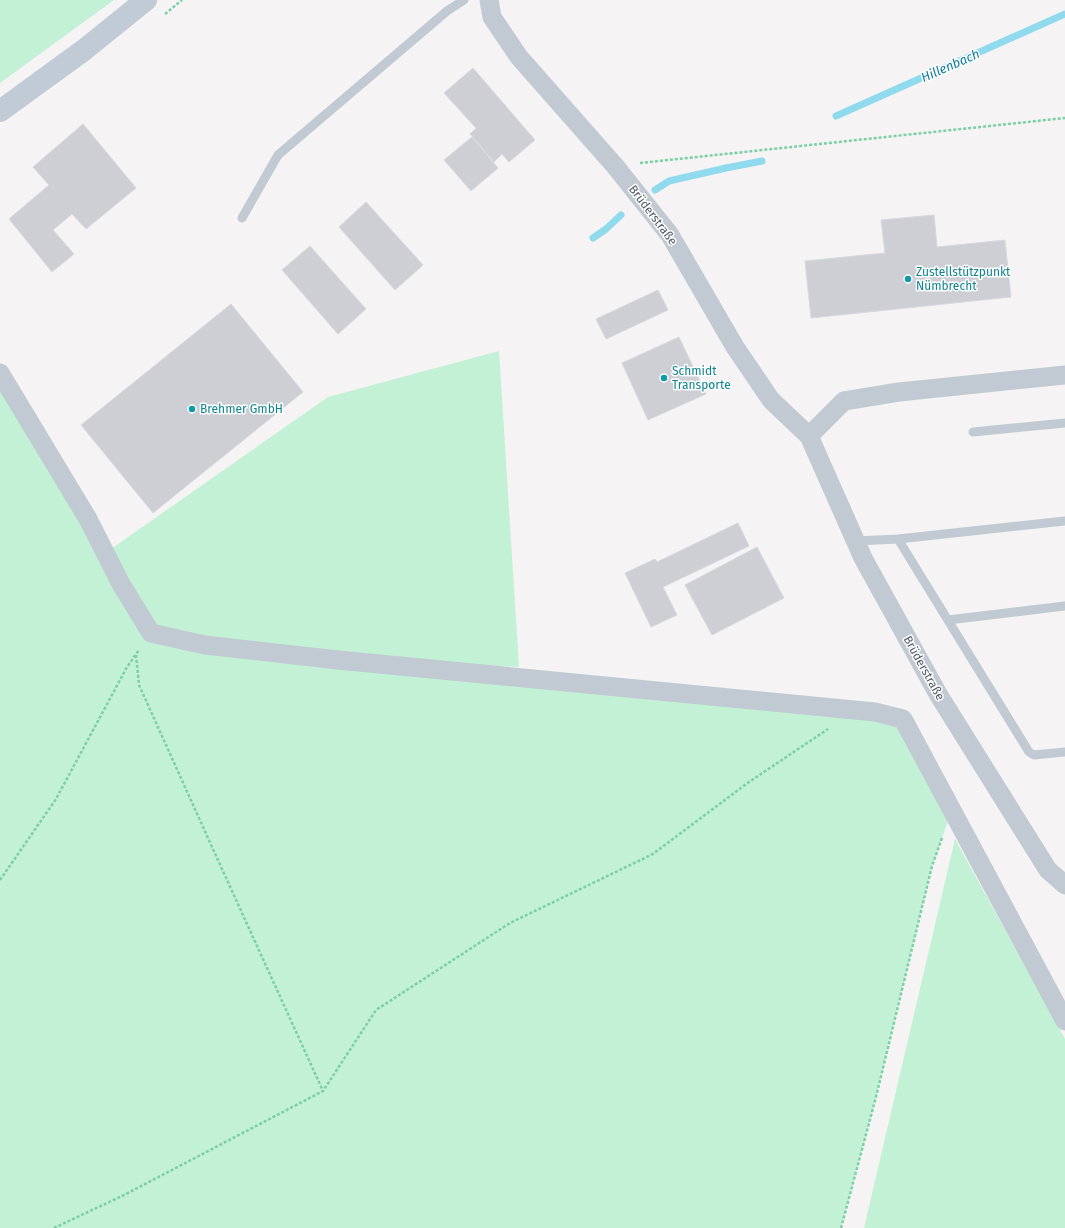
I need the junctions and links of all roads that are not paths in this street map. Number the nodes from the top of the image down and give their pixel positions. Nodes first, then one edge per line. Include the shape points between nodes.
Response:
1 (146, 0) edge
2 (464, 0) edge
3 (489, 0) edge
4 (0, 111) edge
5 (242, 218) dead end
6 (0, 373) edge
7 (1065, 375) edge
8 (1065, 423) edge
9 (973, 432) dead end
10 (808, 436) junction
11 (1065, 521) edge
12 (898, 538) junction
13 (856, 541) junction
14 (1065, 606) edge
15 (948, 620) junction
16 (1065, 752) edge
17 (1065, 885) edge
18 (1065, 1021) edge

1 - 4 main road via 84,50
2 - 5 lane via 447,11 278,155
3 - 10 street, Brüderstraße via 492,17 519,57 615,166 670,234 735,347 770,400
6 - 18 street via 88,519 121,584 151,633 206,645 875,712 903,719
7 - 10 street via 899,392 844,401
8 - 9 lane
10 - 13 street, Brüderstraße
11 - 12 lane
12 - 13 lane
12 - 15 lane
13 - 17 street, Brüderstraße via 947,710 1048,870
14 - 15 lane
15 - 16 lane via 1029,752 1034,755

